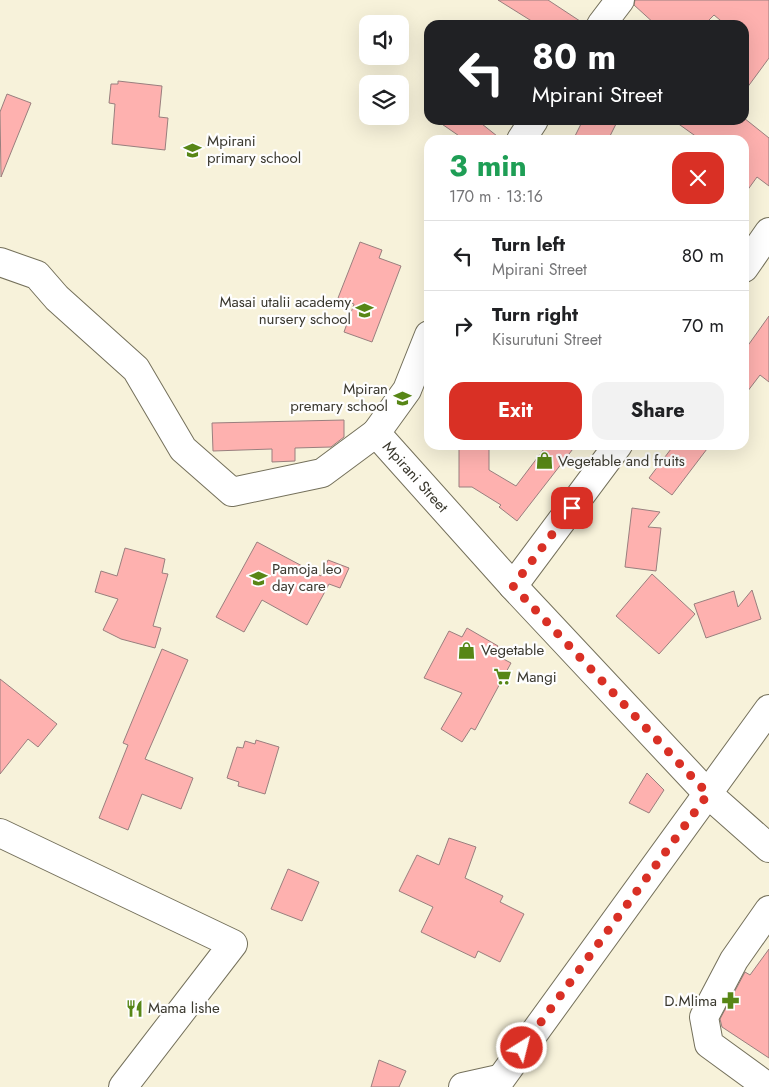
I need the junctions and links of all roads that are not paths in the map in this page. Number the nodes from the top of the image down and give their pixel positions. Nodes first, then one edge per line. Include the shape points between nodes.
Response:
1 (620, 0) edge
2 (604, 20) edge
3 (769, 232) edge
4 (749, 261) edge
5 (0, 262) edge
6 (424, 348) edge
7 (376, 433) junction
8 (614, 450) edge
9 (513, 586) junction
10 (769, 709) edge
11 (708, 794) junction
12 (0, 833) edge
13 (769, 848) edge
14 (769, 910) edge
15 (497, 1083) edge
16 (763, 1086) edge
17 (123, 1087) edge
18 (463, 1087) edge

1 - 2 street
3 - 4 street
5 - 7 street, Mpirani Street via 37,275 57,298 136,369 183,449 232,492 322,473
6 - 7 street via 407,390
7 - 9 street, Mpirani Street
8 - 9 street
9 - 11 street, Mpirani Street
10 - 11 street
11 - 13 street, Mpirani Street
11 - 15 street
12 - 17 street via 233,944
14 - 16 street via 734,960 704,1017 709,1044
15 - 18 street

